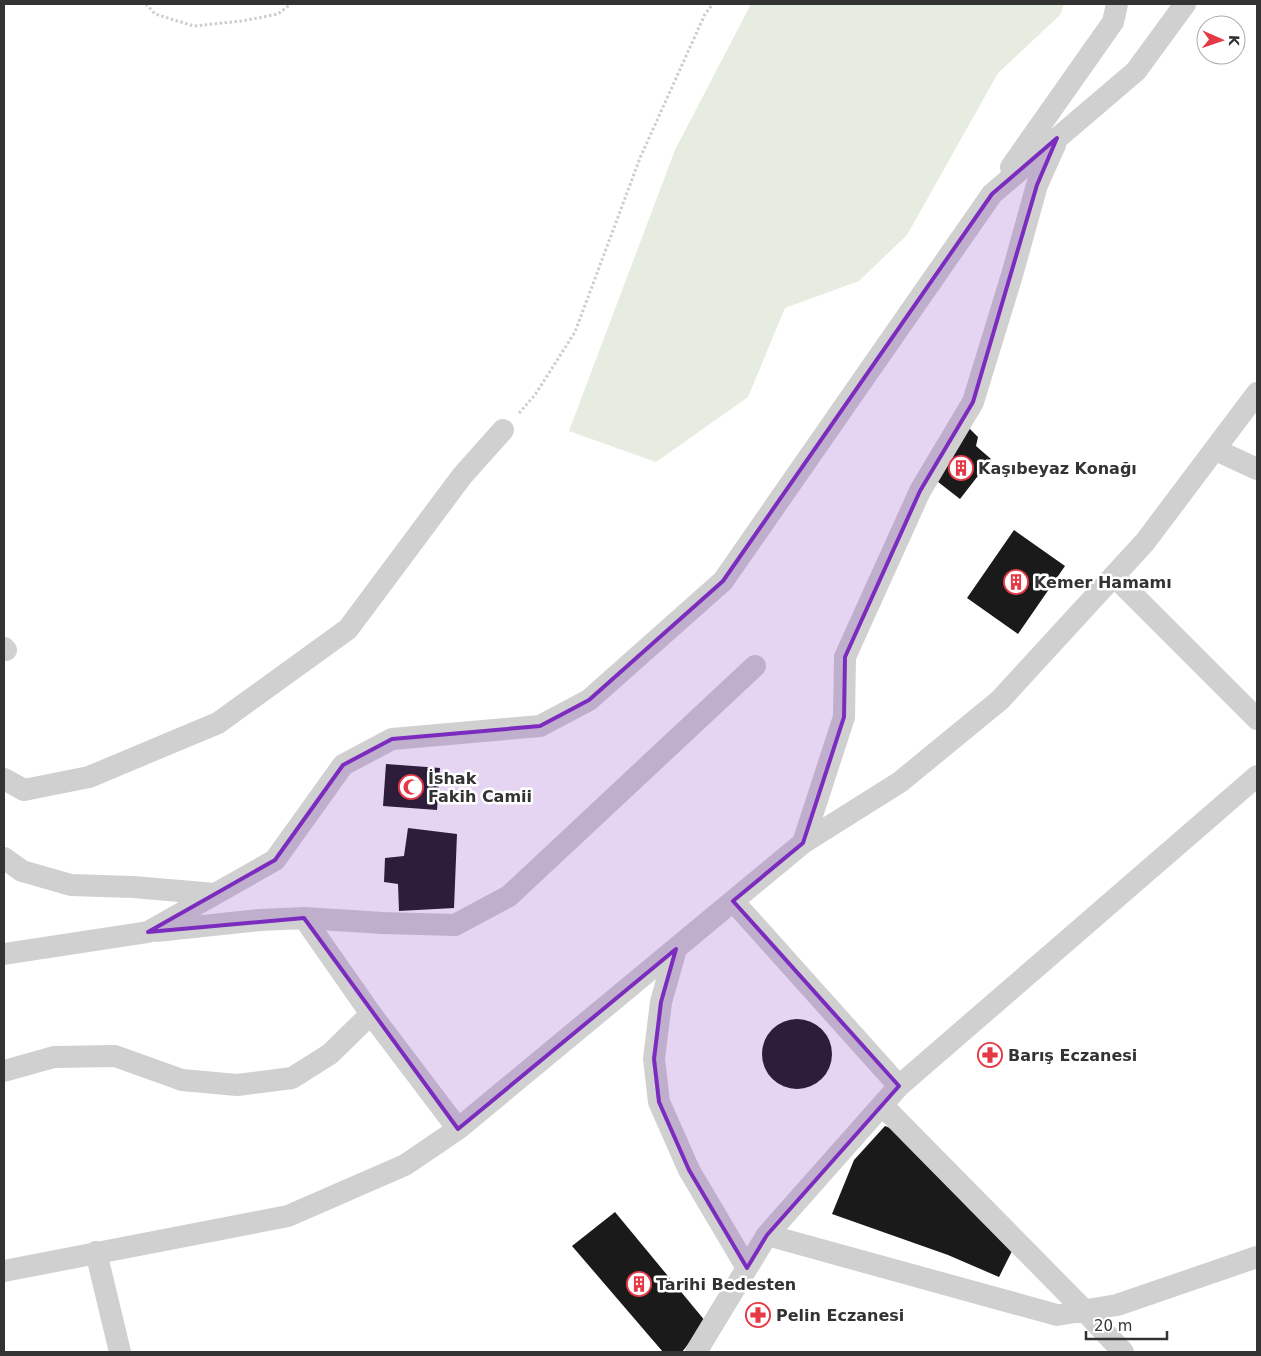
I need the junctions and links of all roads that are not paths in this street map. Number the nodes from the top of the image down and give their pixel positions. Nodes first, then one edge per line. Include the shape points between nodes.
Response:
1 (1117, 4) edge
2 (1185, 4) edge
3 (1058, 138) junction
4 (992, 194) junction
5 (1257, 393) edge
6 (503, 430) road end
7 (1216, 450) junction
8 (1257, 469) edge
9 (1114, 576) junction
10 (755, 666) dead end
11 (1257, 718) edge
12 (1257, 776) edge
13 (4, 778) edge
14 (803, 843) junction
15 (4, 858) edge
16 (215, 894) junction
17 (733, 901) junction
18 (304, 918) junction
19 (148, 932) junction
20 (676, 949) junction
21 (4, 954) edge
22 (370, 1014) junction
23 (4, 1071) edge
24 (899, 1086) junction
25 (882, 1105) junction
26 (458, 1129) junction
27 (767, 1235) junction
28 (96, 1252) junction
29 (1257, 1257) edge
30 (747, 1268) junction
31 (4, 1272) edge
32 (1084, 1310) junction
33 (120, 1352) edge
34 (696, 1352) edge
35 (1123, 1352) edge

1 - 4 street via 1113,22
2 - 3 street via 1136,71
3 - 4 street
3 - 14 street via 1037,185 973,402 920,491 845,657 844,717
4 - 16 street via 723,582 589,700 540,726 392,739 343,765 275,860
5 - 7 street
6 - 13 street via 462,476 348,629 218,723 88,777 24,790
7 - 8 street
7 - 9 street via 1145,542
9 - 11 street
9 - 14 street via 1000,700 900,782
10 - 18 street via 509,896 455,925
12 - 24 street
14 - 17 street
15 - 16 street via 22,871 71,885
16 - 19 street
17 - 20 street
17 - 24 street
18 - 19 street
18 - 22 street
19 - 21 street
20 - 26 street
20 - 30 street via 661,1002 654,1059 659,1102 688,1170
22 - 23 street via 330,1054 292,1078 237,1085 182,1080 115,1056 54,1057
22 - 26 street
24 - 25 street
25 - 27 street
25 - 32 street
26 - 28 street via 405,1165 288,1216
27 - 30 street
27 - 32 street via 1057,1315
28 - 31 street
28 - 33 street
29 - 32 street via 1117,1305
30 - 34 street
32 - 35 street

